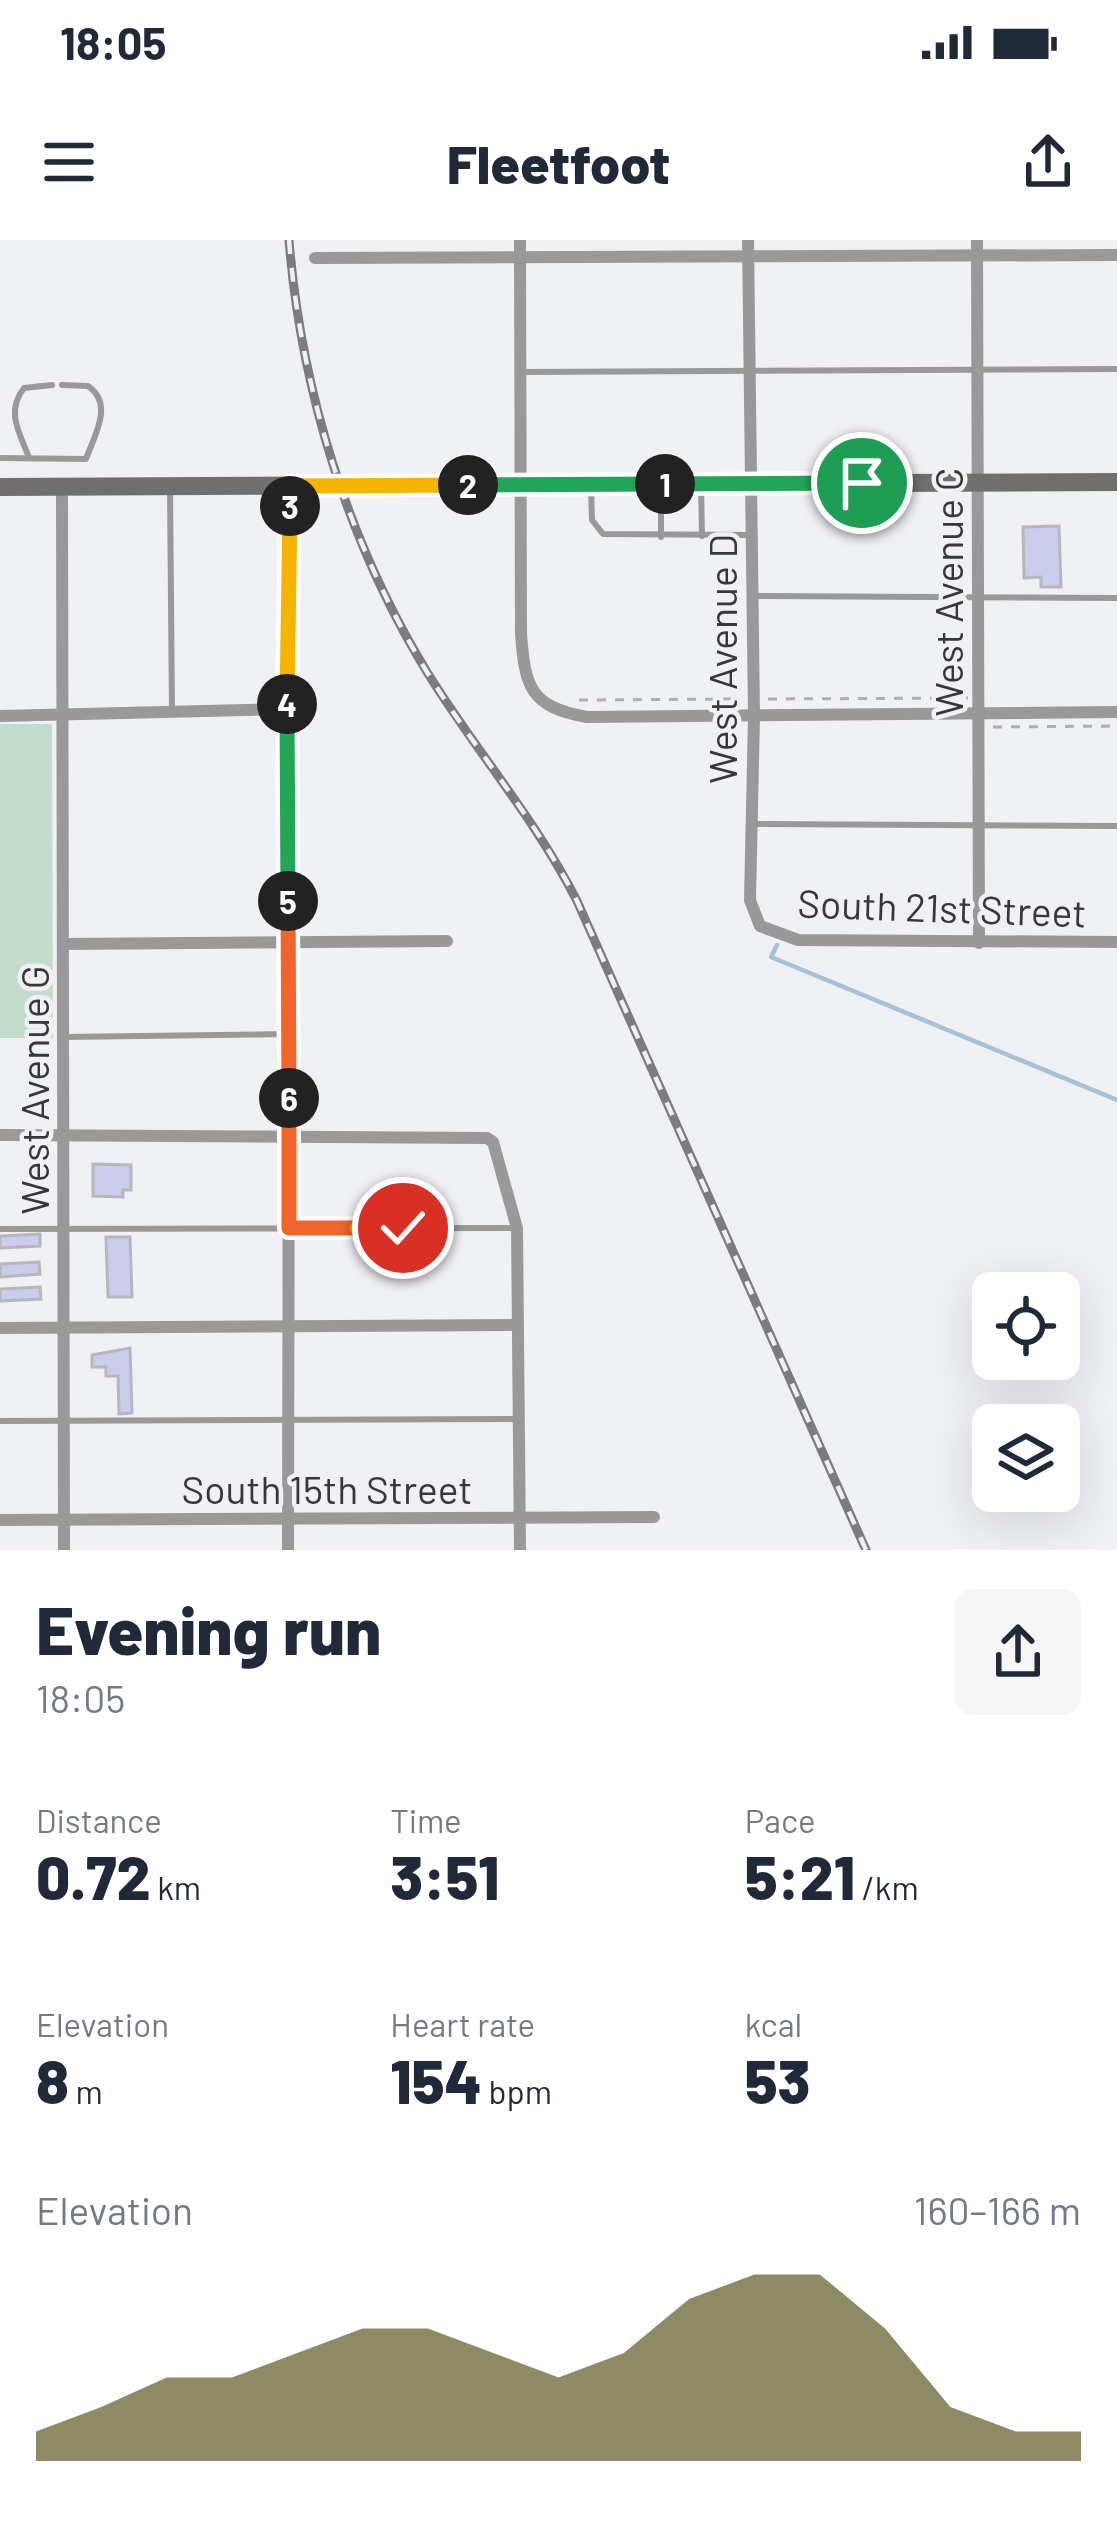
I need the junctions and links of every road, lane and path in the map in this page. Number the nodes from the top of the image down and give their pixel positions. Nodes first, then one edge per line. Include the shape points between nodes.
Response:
1 (520, 240) edge
2 (748, 240) edge
3 (977, 240) edge
4 (1117, 255) edge
5 (977, 256) junction
6 (315, 258) dead end
7 (520, 258) junction
8 (748, 258) junction
9 (976, 367) junction
10 (1117, 369) edge
11 (748, 370) junction
12 (522, 372) junction
13 (52, 385) dead end
14 (62, 385) dead end
15 (0, 458) edge
16 (29, 459) junction
17 (1117, 482) edge
18 (976, 483) junction
19 (524, 484) junction
20 (591, 484) junction
21 (661, 484) junction
22 (701, 484) junction
23 (749, 484) junction
24 (290, 486) junction
25 (0, 487) edge
26 (62, 487) junction
27 (170, 487) junction
28 (750, 535) junction
29 (703, 536) junction
30 (662, 537) junction
31 (752, 596) junction
32 (1117, 598) edge
33 (977, 599) junction
34 (970, 698) dead end
35 (742, 699) dead end
36 (760, 699) dead end
37 (579, 700) dead end
38 (286, 709) junction
39 (172, 712) junction
40 (978, 712) junction
41 (1117, 712) edge
42 (63, 714) junction
43 (0, 716) edge
44 (754, 716) junction
45 (1117, 726) edge
46 (990, 727) dead end
47 (752, 824) junction
48 (978, 826) junction
49 (1117, 826) edge
50 (766, 929) joint
51 (288, 940) junction
52 (447, 940) dead end
53 (1117, 942) edge
54 (979, 943) junction
55 (63, 944) junction
56 (289, 1034) junction
57 (64, 1037) junction
58 (289, 1133) junction
59 (0, 1135) edge
60 (64, 1135) junction
61 (289, 1228) junction
62 (517, 1228) junction
63 (0, 1229) edge
64 (64, 1229) junction
65 (289, 1323) junction
66 (518, 1324) junction
67 (0, 1328) edge
68 (64, 1328) junction
69 (519, 1419) junction
70 (288, 1420) junction
71 (0, 1421) edge
72 (64, 1421) junction
73 (287, 1517) junction
74 (520, 1517) junction
75 (654, 1517) dead end
76 (0, 1520) edge
77 (64, 1520) junction
78 (64, 1550) edge
79 (288, 1550) edge
80 (520, 1550) edge

1 - 7 street
2 - 8 street, West Avenue D
3 - 5 street, West Avenue C
4 - 5 street
5 - 8 street
5 - 9 street, West Avenue C
6 - 7 street
7 - 8 street
7 - 12 street
8 - 11 street, West Avenue D
9 - 10 lane
9 - 11 lane
9 - 18 street, West Avenue C
11 - 12 lane
11 - 23 street, West Avenue D
12 - 19 street
13 - 16 lane via 24,388 14,404
14 - 16 lane via 88,386 100,398 86,459
15 - 16 lane
17 - 18 street
18 - 23 street
18 - 33 street, West Avenue C
19 - 20 street
19 - 24 street
19 - 44 street via 524,673 538,700 587,717
20 - 21 street
20 - 30 lane via 592,520 603,534
21 - 22 street
21 - 30 lane
22 - 23 street
22 - 29 lane
23 - 28 street, West Avenue D
24 - 27 street
24 - 38 street
25 - 26 street
26 - 27 street
26 - 42 street, West Avenue G
27 - 39 lane
28 - 29 lane
28 - 31 street, West Avenue D
29 - 30 lane
31 - 33 lane
31 - 44 street, West Avenue D
32 - 33 lane
33 - 40 street, West Avenue C
34 - 36 path
35 - 37 path
38 - 39 street
38 - 51 street
39 - 42 street
40 - 41 street
40 - 44 street
40 - 48 street, West Avenue C
42 - 43 street
42 - 55 street, West Avenue G
44 - 47 street, West Avenue D
45 - 46 path
47 - 48 lane
47 - 50 street, West Avenue D via 750,900
48 - 49 lane
48 - 54 street, West Avenue C
50 - 54 street, South 21st Street via 798,940
51 - 52 street
51 - 55 street
51 - 56 street
53 - 54 street, South 21st Street
55 - 57 street, West Avenue G
56 - 57 lane
56 - 58 street
57 - 60 street, West Avenue G
58 - 60 street
58 - 61 street
58 - 62 street via 487,1138
59 - 60 street
60 - 64 street, West Avenue G
61 - 62 lane
61 - 64 lane
61 - 65 street
62 - 66 street
63 - 64 lane
64 - 68 street, West Avenue G
65 - 66 street
65 - 68 street
65 - 70 street
66 - 69 street
67 - 68 street
68 - 72 street, West Avenue G
69 - 70 lane
69 - 74 street
70 - 72 lane
70 - 73 street
71 - 72 lane
72 - 77 street, West Avenue G
73 - 74 street, South 15th Street
73 - 77 street, South 15th Street
73 - 79 street
74 - 75 street, South 15th Street
74 - 80 street
76 - 77 street, South 15th Street
77 - 78 street, West Avenue G

